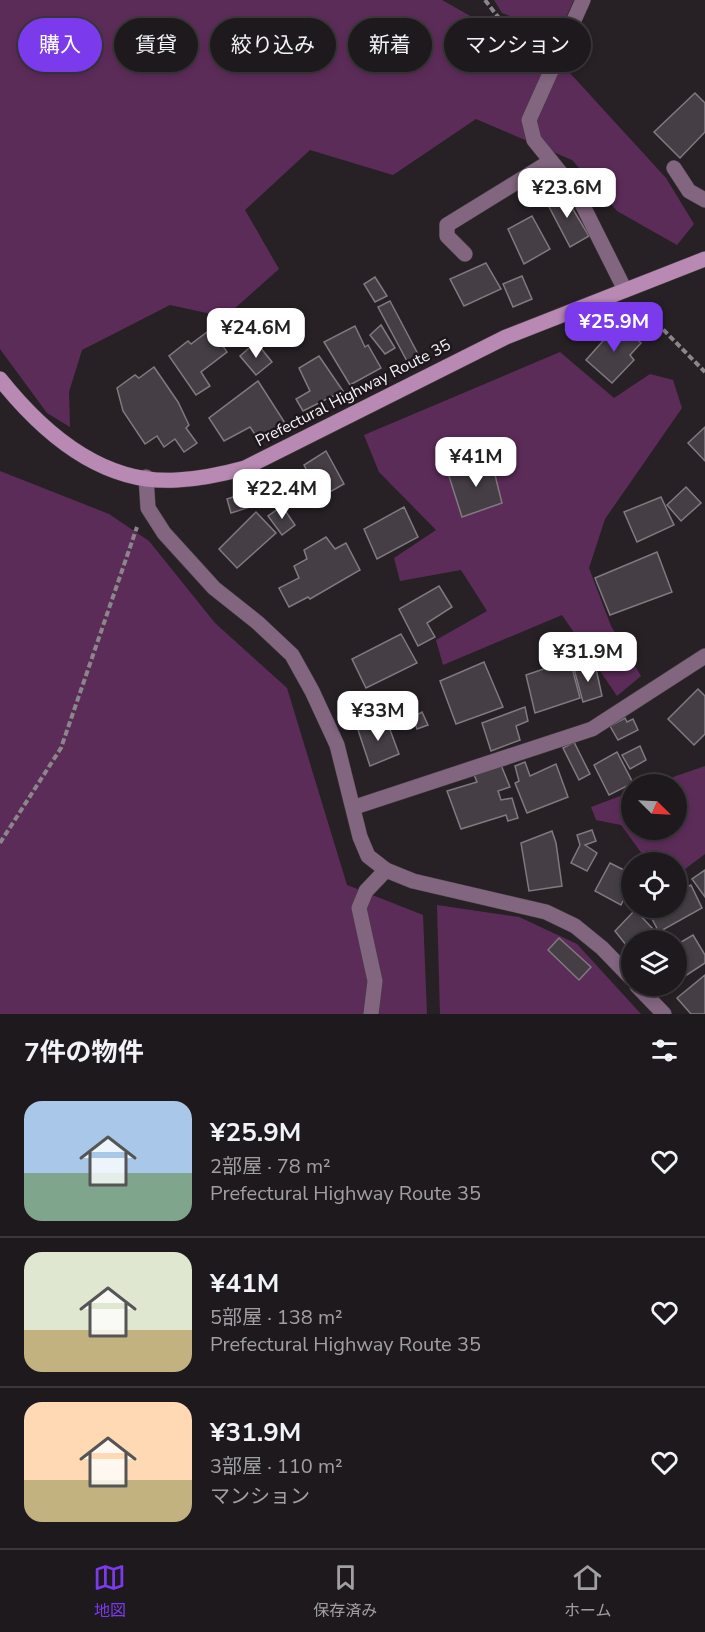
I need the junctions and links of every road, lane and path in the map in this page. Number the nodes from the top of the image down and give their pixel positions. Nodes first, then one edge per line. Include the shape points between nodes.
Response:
1 (485, 0) edge
2 (583, 0) edge
3 (500, 18) edge
4 (575, 18) edge
5 (550, 72) edge
6 (551, 161) junction
7 (674, 168) dead end
8 (705, 200) edge
9 (465, 254) dead end
10 (705, 260) edge
11 (630, 296) junction
12 (705, 372) edge
13 (0, 379) edge
14 (146, 477) junction
15 (148, 508) junction
16 (705, 656) edge
17 (355, 807) junction
18 (0, 843) edge
19 (386, 870) junction
20 (621, 968) edge
21 (647, 996) edge
22 (371, 1014) edge
23 (664, 1014) edge

1 - 3 path
2 - 4 street
5 - 6 street via 529,120 534,140
6 - 9 street via 447,225 447,236
6 - 11 street via 576,192
7 - 8 street via 689,191
10 - 11 main road, Prefectural Highway Route 35
11 - 12 path
11 - 14 main road, Prefectural Highway Route 35 via 506,337 245,468 175,481
13 - 14 main road, Prefectural Highway Route 35 via 57,440 95,462
14 - 15 street
15 - 17 street via 164,533 214,588 292,655 336,746
15 - 18 path via 137,526 61,748
16 - 17 street via 592,729
17 - 19 street via 368,856
19 - 20 street via 413,881 546,912 575,926
19 - 22 street via 366,891 359,908 375,981
21 - 23 street

